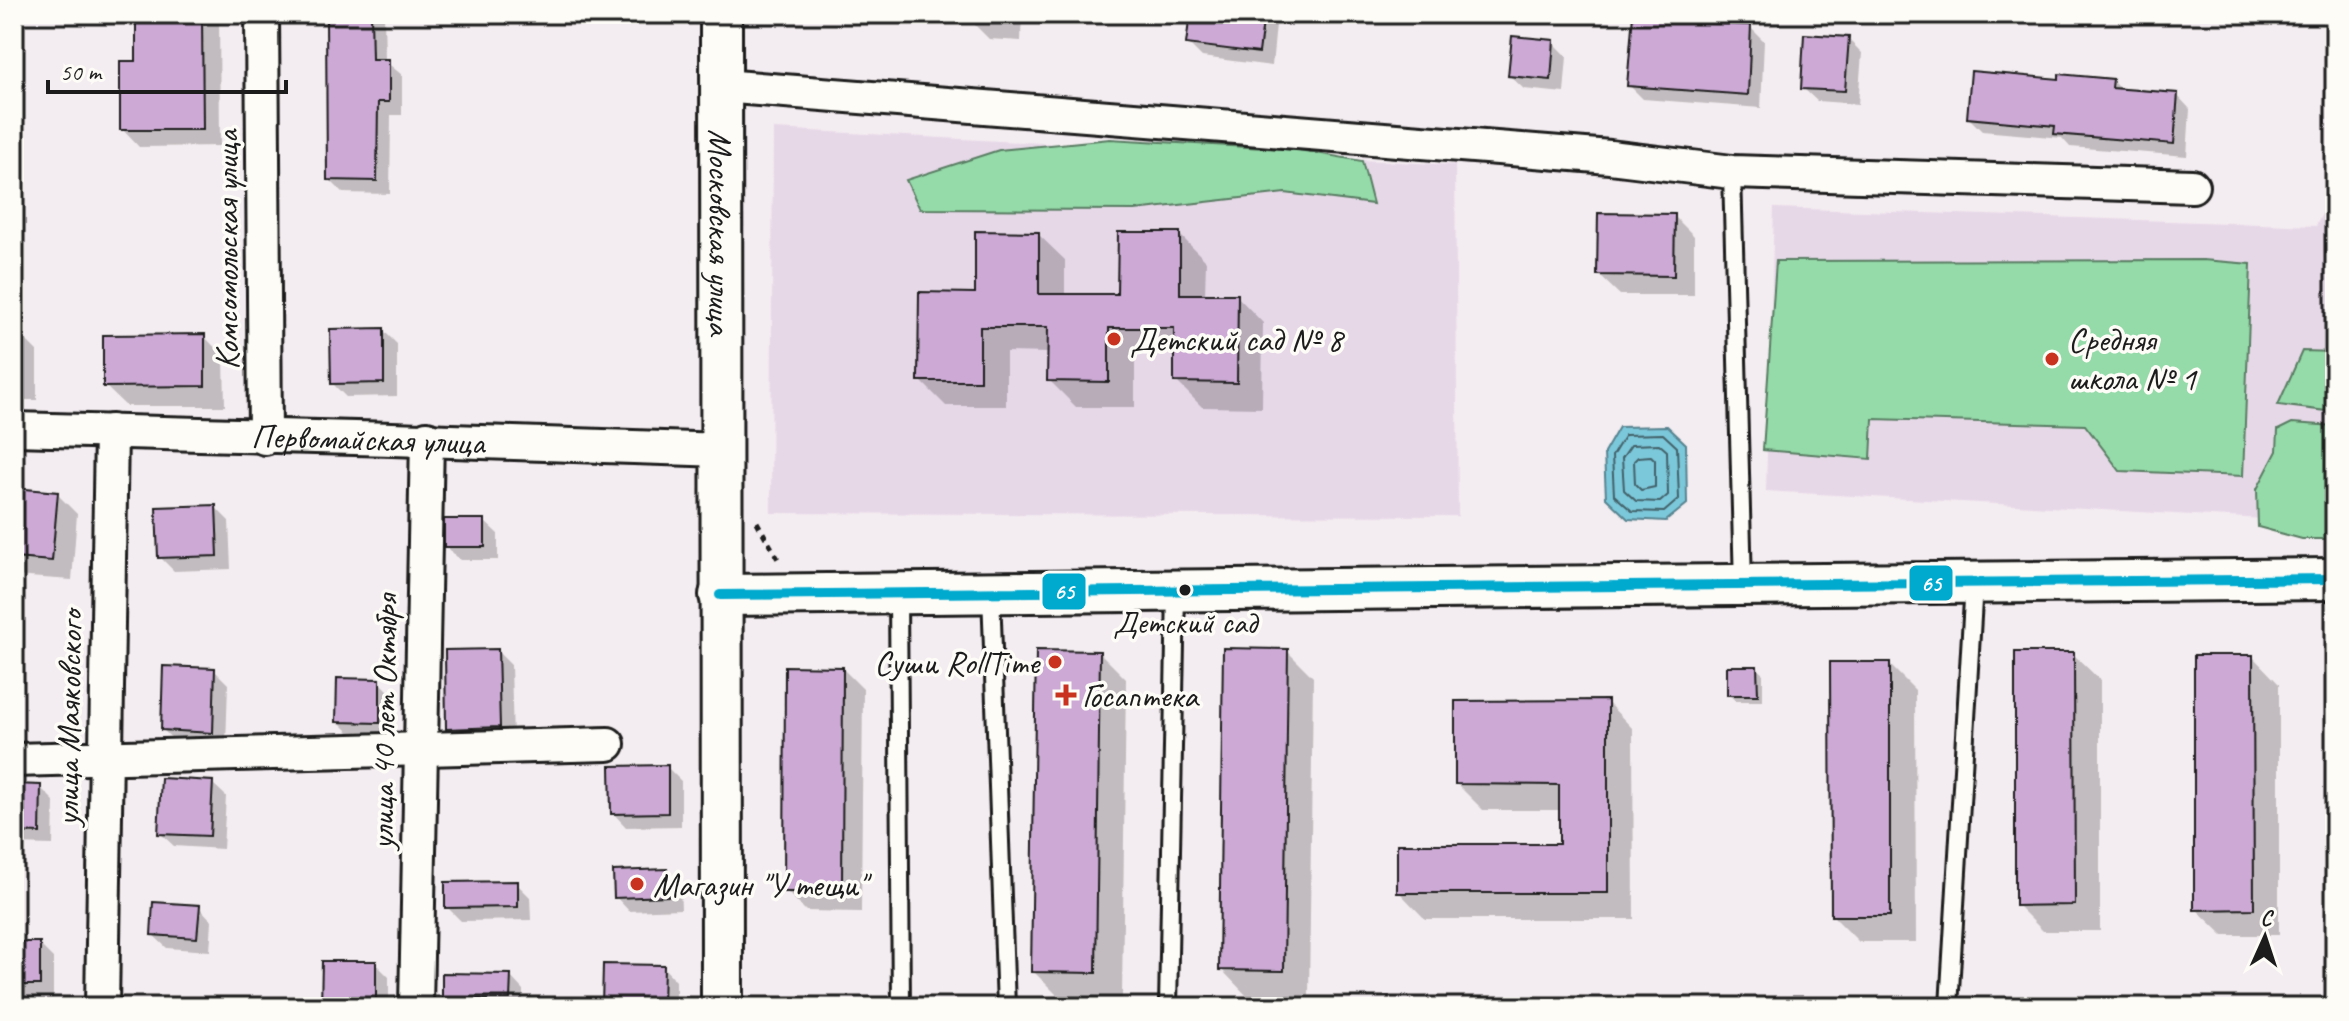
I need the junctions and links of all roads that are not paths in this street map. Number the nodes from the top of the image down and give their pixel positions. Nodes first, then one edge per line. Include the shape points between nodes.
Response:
1 (262, 14) edge
2 (721, 14) edge
3 (722, 86) junction
4 (1732, 172) junction
5 (2192, 186) dead end
6 (14, 429) edge
7 (111, 431) junction
8 (265, 438) junction
9 (427, 438) junction
10 (723, 450) junction
11 (2335, 579) edge
12 (1974, 583) junction
13 (1743, 585) junction
14 (1176, 591) junction
15 (991, 593) junction
16 (898, 594) junction
17 (720, 595) junction
18 (608, 744) dead end
19 (421, 749) junction
20 (105, 758) junction
21 (14, 760) edge
22 (102, 1007) edge
23 (416, 1007) edge
24 (722, 1007) edge
25 (901, 1007) edge
26 (1006, 1007) edge
27 (1168, 1007) edge
28 (1949, 1007) edge

1 - 8 street, Комсомольская улица
2 - 3 street, Московская улица
3 - 4 street via 1610,157
3 - 10 street, Московская улица
4 - 5 street
4 - 13 lane
6 - 7 street, Первомайская улица
7 - 8 street, Первомайская улица
7 - 20 street, улица Маяковского
8 - 9 street, Первомайская улица
9 - 10 street, Первомайская улица
9 - 19 street, улица 40 лет Октября
10 - 17 street, Московская улица
11 - 12 street
12 - 13 street
12 - 28 lane
13 - 14 street
14 - 15 street
14 - 27 lane
15 - 16 street
15 - 26 lane
16 - 17 street
16 - 25 lane
17 - 24 street, Московская улица
18 - 19 street
19 - 20 street
19 - 23 street, улица 40 лет Октября
20 - 21 street
20 - 22 street, улица Маяковского

